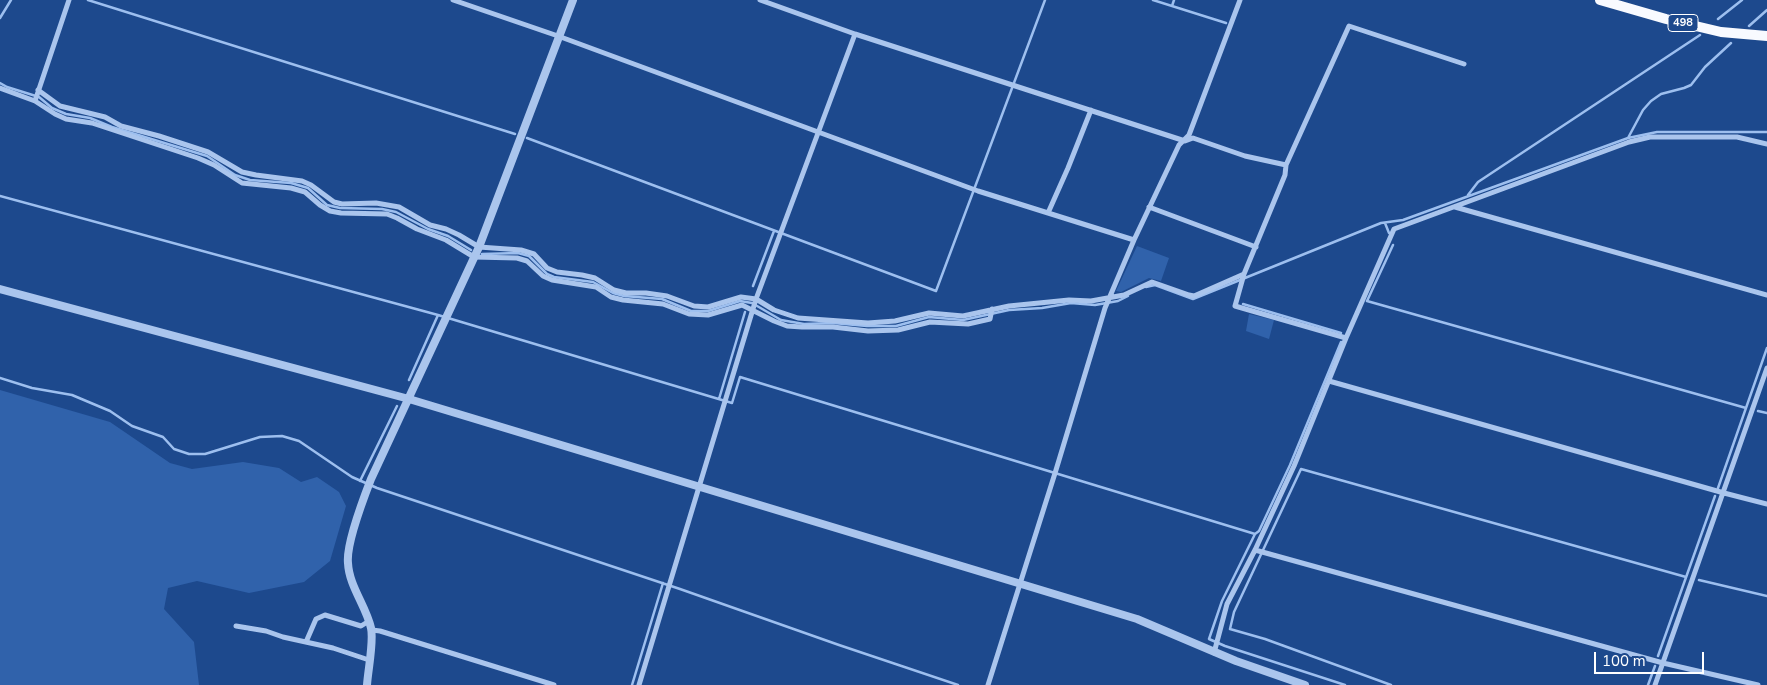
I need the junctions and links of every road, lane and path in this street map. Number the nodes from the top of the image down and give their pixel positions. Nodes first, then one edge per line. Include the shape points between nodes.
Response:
1 (69, 0) edge
2 (453, 0) edge
3 (573, 0) edge
4 (760, 0) edge
5 (1240, 0) edge
6 (1600, 0) edge
7 (855, 34) junction
8 (558, 36) junction
9 (1767, 36) edge
10 (1464, 64) dead end
11 (0, 88) edge
12 (38, 90) junction
13 (35, 101) junction
14 (1091, 110) junction
15 (818, 131) junction
16 (1185, 141) junction
17 (1767, 144) edge
18 (1286, 165) junction
19 (1149, 207) junction
20 (1455, 207) junction
21 (1048, 213) junction
22 (1134, 240) junction
23 (478, 247) junction
24 (1256, 247) junction
25 (474, 257) junction
26 (1244, 274) junction
27 (0, 289) edge
28 (1767, 295) edge
29 (1110, 297) junction
30 (756, 299) junction
31 (752, 309) junction
32 (992, 309) junction
33 (1346, 338) junction
34 (1767, 368) edge
35 (1329, 381) junction
36 (409, 399) junction
37 (700, 488) junction
38 (1724, 494) junction
39 (1767, 504) edge
40 (1255, 550) junction
41 (1020, 585) junction
42 (369, 622) junction
43 (236, 626) dead end
44 (372, 630) junction
45 (306, 642) junction
46 (1215, 650) junction
47 (369, 660) junction
48 (1663, 663) junction
49 (367, 685) edge
50 (554, 685) edge
51 (639, 685) edge
52 (988, 685) edge
53 (1305, 685) edge
54 (1655, 685) edge
55 (1758, 685) edge

1 - 12 street
2 - 8 street
3 - 8 street
4 - 7 street
5 - 16 street
6 - 9 highway, 498 via 1721,32
7 - 14 street
7 - 15 street
8 - 15 street
8 - 23 street
10 - 18 street via 1349,26
11 - 13 street
12 - 13 street
12 - 23 street via 60,106 208,152 242,172 302,181 334,202 398,207 430,225 459,234
13 - 25 street via 66,119 92,123 198,158 242,183 305,192 330,211 387,214 416,230 446,240
14 - 16 street
14 - 21 street
15 - 21 street via 978,191
15 - 30 street
16 - 18 street via 1193,138 1245,156
16 - 19 street via 1179,145
17 - 20 street via 1737,136 1650,137
18 - 24 street
19 - 22 street
19 - 24 street
20 - 28 street
20 - 33 street via 1394,229
21 - 22 street
22 - 29 street
23 - 25 street
23 - 30 street via 521,250 534,254 547,268 557,272 595,278 614,290 626,293 667,296 694,306 708,307 741,297
24 - 26 street
25 - 31 street via 517,258 527,261 552,280 596,287 611,297 663,304 689,314 708,315 742,305
25 - 36 street
26 - 29 street via 1194,296 1152,282 1124,296
26 - 33 street via 1235,306
27 - 36 street
29 - 32 street
29 - 41 street
30 - 31 street
30 - 32 street via 774,310 798,318 868,323 929,313 963,316
31 - 32 street via 787,326 868,331 898,330 930,322 968,324 990,319
31 - 37 street
33 - 35 street
34 - 38 street
35 - 38 street
35 - 40 street
36 - 37 street
36 - 42 street via 371,479 349,549 349,574
37 - 41 street
37 - 51 street
38 - 39 street
38 - 48 street
40 - 46 street via 1227,604
40 - 48 street
41 - 46 street via 1137,619
41 - 52 street
42 - 44 street
42 - 45 street via 361,626 325,615 316,619
43 - 45 street
44 - 47 street
44 - 50 street
45 - 47 street
46 - 53 street
47 - 49 street
48 - 54 street
48 - 55 street

